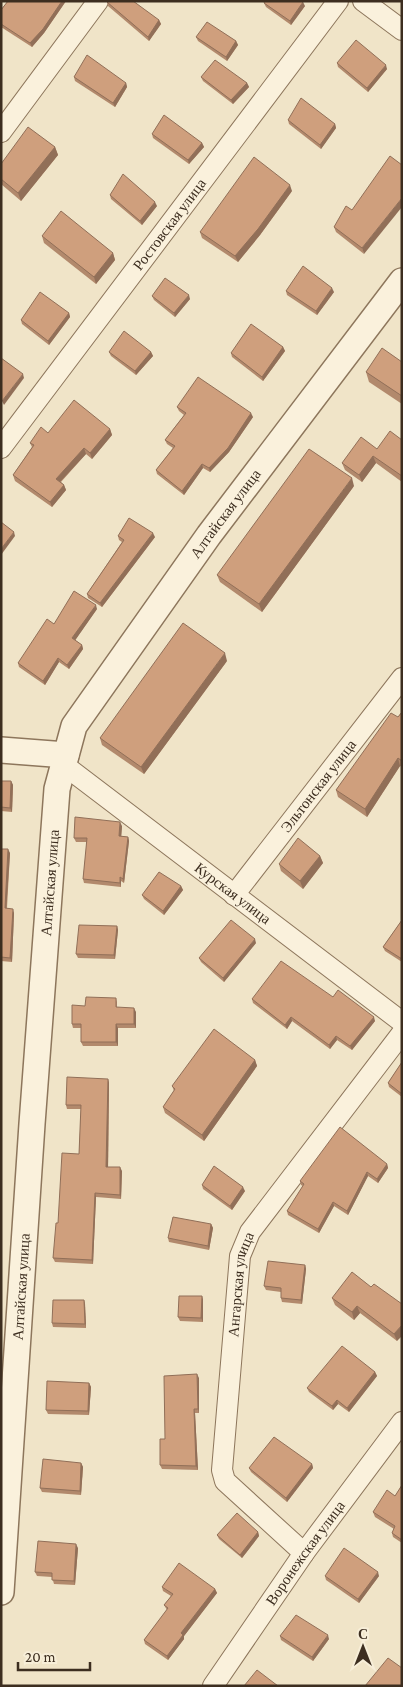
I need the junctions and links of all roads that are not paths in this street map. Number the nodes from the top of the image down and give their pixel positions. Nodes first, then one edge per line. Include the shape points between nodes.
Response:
1 (98, 1) edge
2 (338, 1) edge
3 (362, 1) edge
4 (402, 30) edge
5 (1, 132) edge
6 (402, 281) edge
7 (1, 448) edge
8 (402, 678) edge
9 (1, 750) edge
10 (65, 760) junction
11 (234, 895) junction
12 (402, 1022) edge
13 (402, 1033) edge
14 (402, 1422) edge
15 (304, 1553) junction
16 (1, 1592) edge
17 (213, 1686) edge

1 - 5 street
2 - 7 street, Ростовская улица
3 - 4 street
6 - 10 street, Алтайская улица via 203,543 74,726
8 - 11 street, Эльтонская улица
9 - 10 street
10 - 11 street, Курская улица
10 - 16 street, Алтайская улица via 57,789
11 - 12 street, Курская улица
13 - 15 street, Ангарская улица via 250,1232 240,1256 222,1470 225,1481
14 - 15 street, Воронежская улица
15 - 17 street, Воронежская улица

